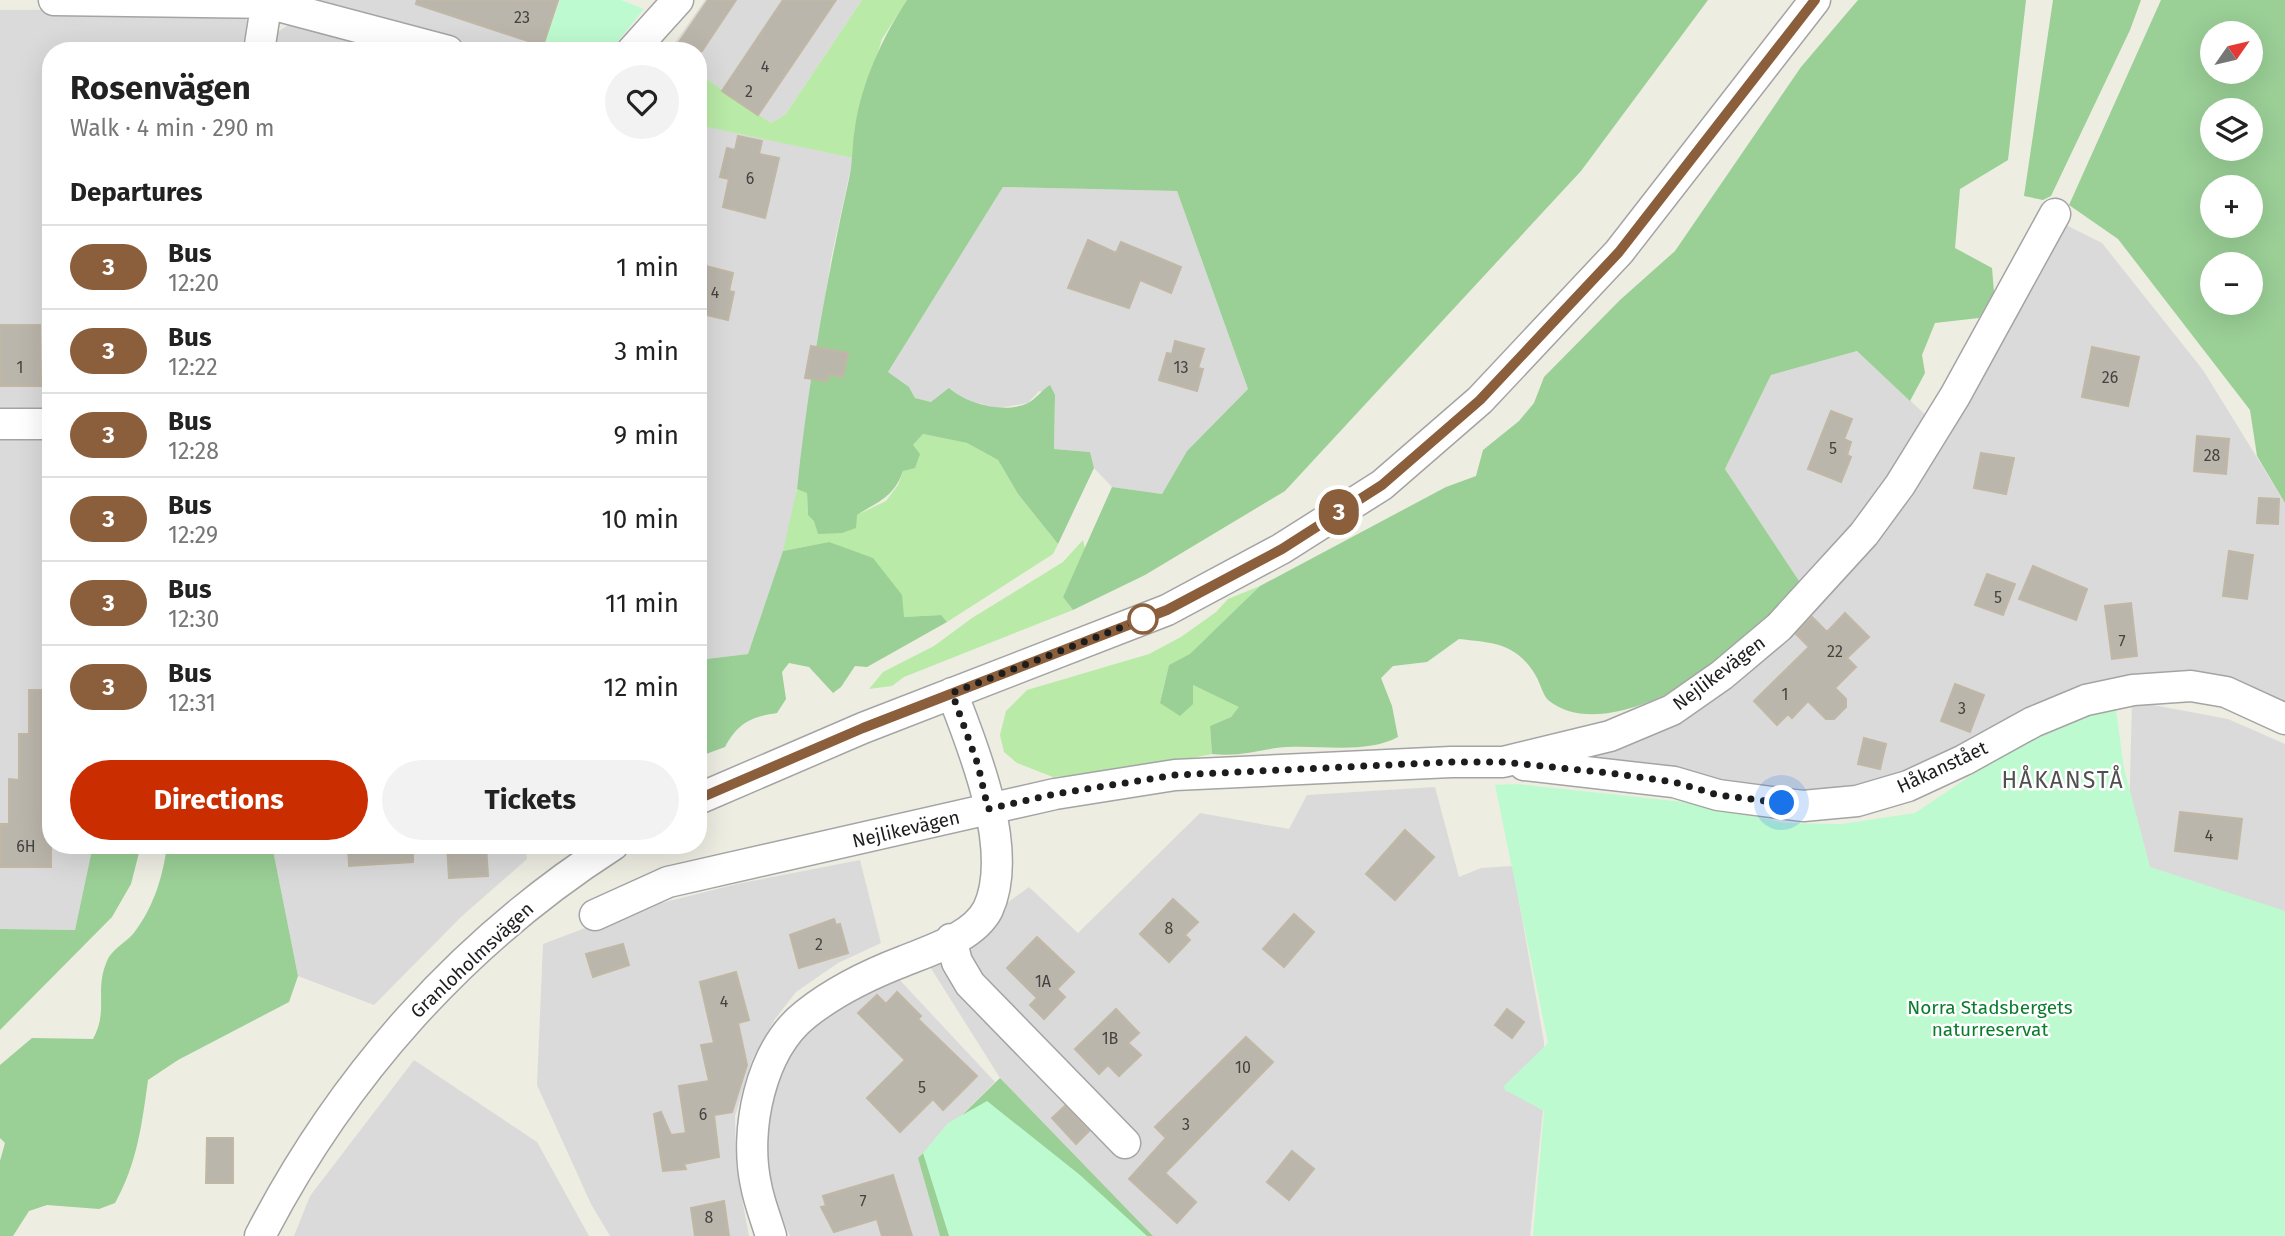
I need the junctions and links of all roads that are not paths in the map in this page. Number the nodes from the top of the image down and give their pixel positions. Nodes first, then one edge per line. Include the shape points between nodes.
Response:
1 (54, 0) edge
2 (678, 0) edge
3 (1815, 0) edge
4 (267, 1) edge
5 (260, 42) edge
6 (415, 42) edge
7 (640, 42) edge
8 (2054, 214) dead end
9 (0, 424) edge
10 (42, 424) edge
11 (952, 693) junction
12 (2285, 719) edge
13 (1503, 762) junction
14 (707, 795) edge
15 (988, 809) junction
16 (600, 854) edge
17 (595, 915) dead end
18 (951, 940) junction
19 (1125, 1143) dead end
20 (260, 1236) edge
21 (771, 1236) edge

1 - 4 street
2 - 7 street
3 - 11 street via 1619,252 1480,400 1382,485 1282,549 1167,610
4 - 5 street
4 - 6 street
8 - 13 street, Nejlikevägen via 1955,396 1900,485 1864,534 1779,627 1672,710 1610,736
9 - 10 street
11 - 14 street
11 - 15 street
12 - 13 street, Håkanstået via 2226,692 2191,686 2133,690 2086,700 2033,722 1908,786 1857,801 1802,806 1718,795 1674,782
13 - 15 street, Nejlikevägen via 1175,775
15 - 17 street, Nejlikevägen via 668,881
15 - 18 street via 995,840 994,885 987,910 968,931
16 - 20 street, Granloholmsvägen via 501,928 427,996 344,1099
18 - 19 street via 970,984
18 - 21 street via 842,989 804,1015 778,1047 761,1090 752,1136 755,1184

